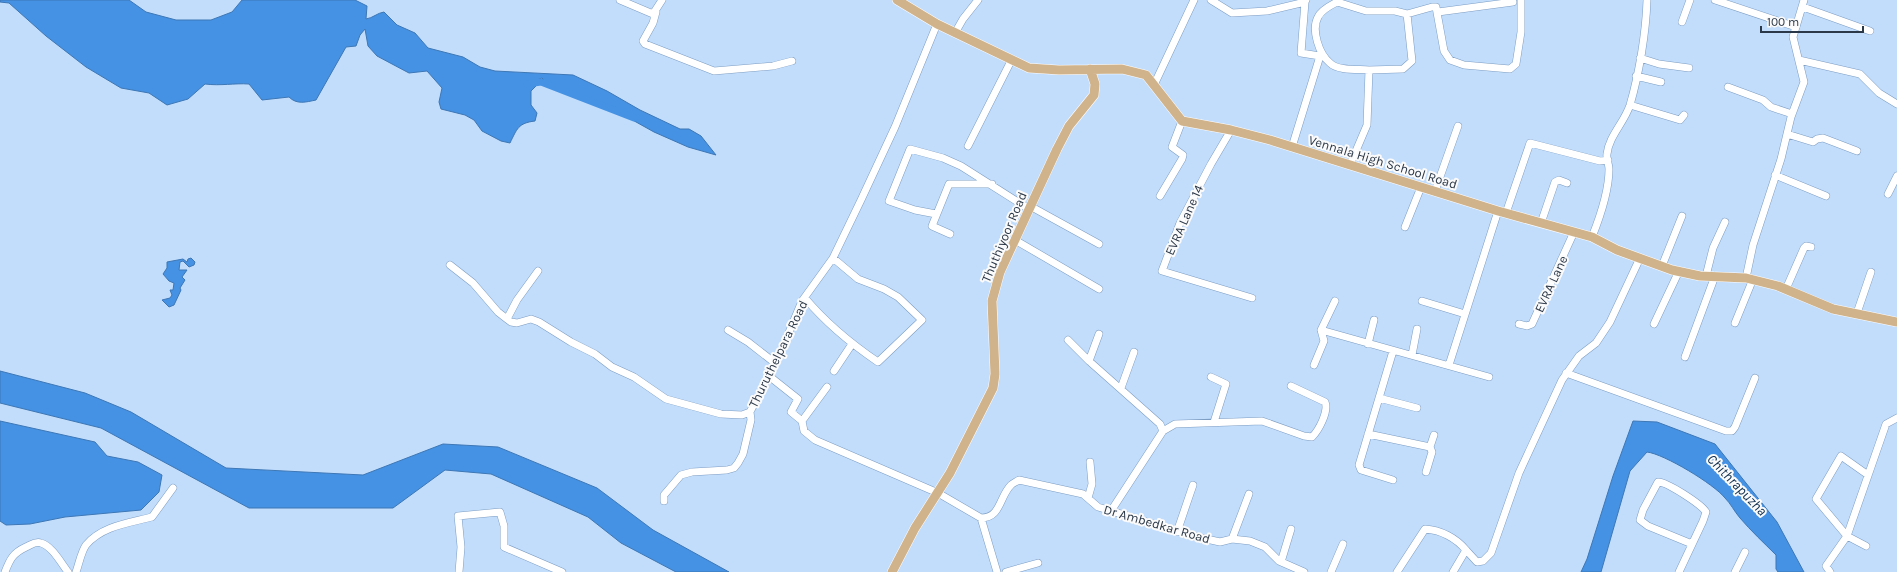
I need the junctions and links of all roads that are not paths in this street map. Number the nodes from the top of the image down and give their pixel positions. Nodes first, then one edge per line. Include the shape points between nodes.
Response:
1 (620, 0) edge
2 (662, 0) edge
3 (898, 0) edge
4 (978, 0) edge
5 (1194, 0) edge
6 (1211, 0) edge
7 (1521, 0) edge
8 (1647, 0) edge
9 (1690, 0) edge
10 (1715, 0) edge
11 (1306, 1) edge
12 (1513, 2) dead end
13 (1803, 3) edge
14 (656, 12) junction
15 (1438, 12) junction
16 (1407, 14) junction
17 (1682, 22) dead end
18 (937, 24) junction
19 (1796, 28) junction
20 (1870, 31) dead end
21 (955, 33) junction
22 (1640, 58) junction
23 (1012, 60) junction
24 (1799, 60) junction
25 (792, 61) dead end
26 (1689, 68) dead end
27 (1090, 69) junction
28 (1369, 70) junction
29 (1636, 76) junction
30 (1661, 82) dead end
31 (1154, 85) junction
32 (1728, 87) dead end
33 (1897, 104) edge
34 (1630, 105) junction
35 (1792, 114) junction
36 (1684, 115) dead end
37 (1182, 121) junction
38 (1458, 126) dead end
39 (1231, 130) junction
40 (1787, 134) junction
41 (968, 146) dead end
42 (1292, 147) junction
43 (1857, 151) dead end
44 (1608, 160) junction
45 (1350, 165) junction
46 (971, 171) junction
47 (1776, 176) junction
48 (1897, 176) edge
49 (1567, 183) dead end
50 (967, 184) junction
51 (992, 184) junction
52 (1421, 187) junction
53 (1435, 191) junction
54 (1888, 194) dead end
55 (1160, 196) dead end
56 (1826, 196) dead end
57 (1030, 208) junction
58 (1502, 212) junction
59 (936, 214) junction
60 (1682, 216) dead end
61 (1725, 222) dead end
62 (1541, 223) junction
63 (1405, 227) dead end
64 (1574, 232) junction
65 (950, 234) dead end
66 (1592, 237) junction
67 (1015, 240) junction
68 (1099, 244) dead end
69 (1811, 247) dead end
70 (832, 258) junction
71 (1640, 258) junction
72 (450, 265) dead end
73 (1662, 266) junction
74 (538, 271) dead end
75 (1679, 271) junction
76 (1871, 272) dead end
77 (1711, 276) junction
78 (1750, 278) junction
79 (1099, 289) dead end
80 (1786, 289) junction
81 (805, 298) junction
82 (1252, 298) dead end
83 (1422, 300) dead end
84 (1335, 301) dead end
85 (1857, 313) junction
86 (1465, 314) junction
87 (508, 319) junction
88 (1374, 320) dead end
89 (1897, 322) edge
90 (1735, 323) dead end
91 (1519, 324) dead end
92 (1654, 324) dead end
93 (1417, 329) dead end
94 (728, 330) dead end
95 (1321, 330) junction
96 (1099, 334) dead end
97 (1068, 340) dead end
98 (852, 344) junction
99 (1368, 344) junction
100 (1393, 351) junction
101 (1134, 352) dead end
102 (1412, 356) junction
103 (1685, 357) dead end
104 (1089, 361) junction
105 (775, 363) junction
106 (1314, 365) dead end
107 (1450, 365) junction
108 (834, 371) dead end
109 (1566, 373) junction
110 (769, 376) junction
111 (1489, 376) dead end
112 (1212, 377) dead end
113 (1755, 378) dead end
114 (1291, 386) dead end
115 (827, 387) dead end
116 (1122, 388) junction
117 (1379, 398) junction
118 (1417, 408) dead end
119 (750, 412) junction
120 (1897, 418) edge
121 (802, 421) junction
122 (1214, 422) junction
123 (1163, 431) junction
124 (1368, 434) junction
125 (1434, 435) dead end
126 (1430, 448) junction
127 (1090, 462) dead end
128 (1426, 472) dead end
129 (1868, 475) junction
130 (1393, 480) dead end
131 (1193, 485) dead end
132 (173, 488) dead end
133 (938, 493) junction
134 (1249, 494) dead end
135 (1088, 498) junction
136 (664, 501) dead end
137 (1110, 511) junction
138 (981, 518) junction
139 (1291, 529) dead end
140 (1177, 532) junction
141 (1846, 536) junction
142 (1232, 539) junction
143 (1343, 544) dead end
144 (1692, 544) junction
145 (1866, 546) dead end
146 (1466, 550) junction
147 (1745, 552) dead end
148 (1281, 562) junction
149 (1038, 563) dead end
150 (5, 572) edge
151 (68, 572) edge
152 (76, 572) edge
153 (459, 572) edge
154 (562, 572) edge
155 (892, 572) edge
156 (997, 572) edge
157 (1006, 572) edge
158 (1304, 572) edge
159 (1331, 572) edge
160 (1397, 572) edge
161 (1453, 572) edge
162 (1679, 572) edge
163 (1735, 572) edge
164 (1830, 572) edge

1 - 14 street via 647,12
2 - 14 street
3 - 18 main road
4 - 21 street
5 - 31 street
6 - 11 street via 1232,13 1267,11
7 - 15 street via 1522,32 1516,64 1510,69 1464,65 1450,60 1444,52
8 - 22 street
9 - 17 street
10 - 19 street
11 - 42 street via 1300,52 1320,56
12 - 15 street
13 - 19 street
13 - 20 street
14 - 25 street via 643,41 645,44 714,71 773,66
15 - 16 street via 1436,7 1432,7
16 - 28 street via 1412,61 1403,69
16 - 28 street via 1395,11 1366,11 1337,2 1318,17 1317,42 1330,64 1342,68
18 - 21 main road
18 - 70 street, Thuruthelpara Road via 895,127
19 - 24 street via 1793,37
21 - 23 main road
22 - 26 street via 1659,64
22 - 29 street
23 - 27 main road via 1029,68
23 - 41 street
24 - 33 street via 1860,74 1879,93
24 - 35 street via 1804,82
27 - 31 main road via 1122,69 1146,76
27 - 57 main road, Thuthiyoor Road via 1095,84 1094,94 1066,132
28 - 45 street via 1367,125
29 - 30 street
29 - 34 street
31 - 37 main road
32 - 35 street
34 - 36 street via 1680,120
34 - 44 street via 1622,125 1612,137
35 - 40 street
37 - 39 main road, Vennala High School Road
37 - 55 street via 1172,147 1183,155 1182,159
38 - 53 street
39 - 42 main road, Vennala High School Road
39 - 82 street, EVRA Lane 14 via 1180,223 1162,270
40 - 43 street via 1813,142 1817,138 1823,138
40 - 47 street
42 - 45 main road, Vennala High School Road
44 - 58 street via 1600,161 1530,143
44 - 66 street via 1609,169 1601,213
45 - 52 main road, Vennala High School Road
46 - 50 street
46 - 51 street
46 - 59 street via 949,160 910,148 889,201
47 - 56 street
47 - 78 street via 1753,245
48 - 54 street
49 - 62 street via 1559,180 1555,182
50 - 51 street
50 - 59 street via 949,184
51 - 57 street
52 - 53 main road, Vennala High School Road
52 - 63 street
53 - 58 main road, Vennala High School Road
57 - 67 main road, Thuthiyoor Road
57 - 68 street
58 - 62 main road, Vennala High School Road
58 - 86 street
59 - 65 street via 932,226
60 - 73 street
61 - 77 street via 1713,248
62 - 64 main road, Vennala High School Road
64 - 66 main road, Vennala High School Road
64 - 91 street, EVRA Lane via 1532,324
66 - 71 main road, Vennala High School Road
67 - 79 street
67 - 133 main road, Thuthiyoor Road via 1000,272 992,301 995,374 993,388
69 - 80 street via 1804,248
70 - 81 street, Thuruthelpara Road
70 - 98 street via 858,279 898,297 922,320 878,362
71 - 73 main road, Vennala High School Road
71 - 109 street via 1610,322 1596,343 1580,356
72 - 87 street via 473,283 498,312
73 - 75 main road, Vennala High School Road
74 - 87 street via 517,300
75 - 77 main road, Vennala High School Road
75 - 92 street
76 - 85 street
77 - 78 main road, Vennala High School Road
77 - 103 street
78 - 80 main road, Vennala High School Road
78 - 90 street
80 - 85 main road, Vennala High School Road via 1833,309
81 - 98 street via 822,318
81 - 105 street, Thuruthelpara Road
83 - 86 street
84 - 95 street
85 - 89 main road, Vennala High School Road
86 - 107 street
87 - 119 street, Thuruthelpara Road via 517,323 531,319 539,322 595,354 612,367 634,377 666,399 721,414 742,415
88 - 99 street
93 - 102 street
94 - 105 street
95 - 99 street
95 - 106 street via 1324,341
96 - 104 street
97 - 104 street
98 - 108 street
99 - 100 street
100 - 102 street
100 - 117 street
101 - 116 street
102 - 107 street
104 - 116 street
105 - 110 street, Thuruthelpara Road
107 - 111 street
109 - 113 street via 1726,431 1732,431 1735,427
109 - 146 street via 1519,473 1491,553 1483,561 1477,562
110 - 119 street, Thuruthelpara Road
110 - 121 street via 798,399 791,412
112 - 122 street via 1226,384
114 - 122 street via 1325,402 1327,407 1318,430 1312,437 1262,421
115 - 121 street
116 - 123 street via 1160,424
117 - 118 street
117 - 124 street
119 - 136 street via 751,420 743,454 734,468 681,475 664,495
120 - 129 street via 1886,424
121 - 133 street via 804,431 815,440
122 - 123 street via 1175,424
123 - 137 street
124 - 126 street
124 - 130 street via 1359,468
125 - 126 street
126 - 128 street via 1432,452
127 - 135 street via 1092,484
129 - 141 street
129 - 141 street via 1841,456 1816,499
131 - 140 street
132 - 152 street via 152,517 115,526 98,534 85,546
133 - 138 street
133 - 155 main road, Thuthiyoor Road via 915,528
134 - 142 street
135 - 137 street, Dr Ambedkar Road via 1098,507
135 - 138 street, Dr Ambedkar Road via 1083,494 1019,480 1010,486 994,514 988,518
137 - 140 street, Dr Ambedkar Road
138 - 156 street
139 - 148 street
140 - 142 street, Dr Ambedkar Road via 1220,542
141 - 145 street
141 - 164 street via 1826,566
142 - 148 street, Dr Ambedkar Road via 1250,541 1265,547
143 - 159 street
144 - 144 street via 1648,526 1640,520 1658,482 1705,510 1706,514
144 - 162 street
146 - 160 street via 1449,536 1425,529
146 - 161 street
147 - 163 street
148 - 158 street, Dr Ambedkar Road
149 - 157 street
150 - 151 street via 11,557 35,542 42,543 54,553
153 - 154 street via 461,547 458,516 500,512 504,526 504,547

